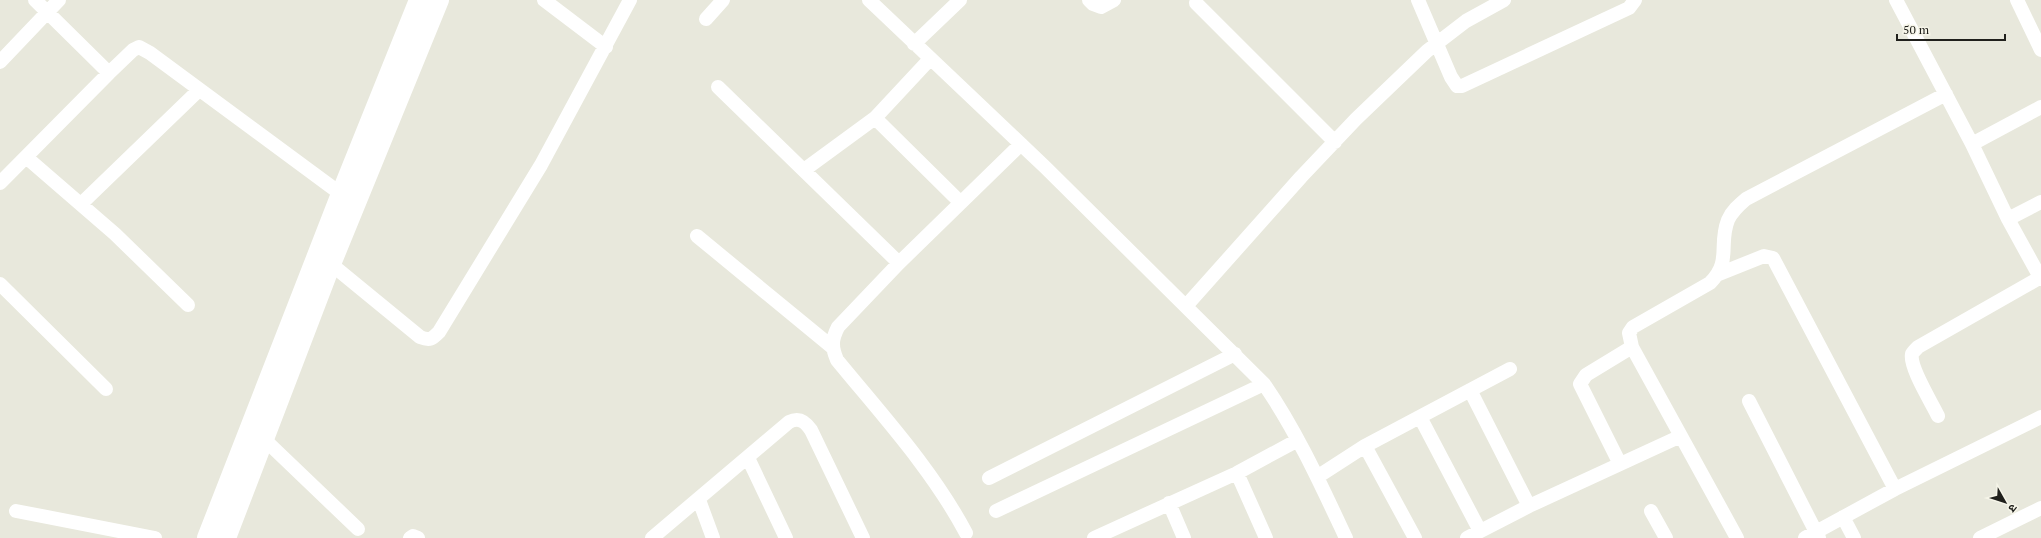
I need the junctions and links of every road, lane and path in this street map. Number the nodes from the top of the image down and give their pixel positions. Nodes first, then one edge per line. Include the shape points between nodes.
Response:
1 (35, 0) edge
2 (59, 0) edge
3 (419, 0) edge
4 (439, 0) edge
5 (544, 0) edge
6 (630, 0) edge
7 (724, 0) edge
8 (869, 0) edge
9 (960, 0) edge
10 (1089, 0) edge
11 (1114, 0) edge
12 (1418, 0) edge
13 (1504, 0) edge
14 (1635, 0) edge
15 (1896, 0) edge
16 (2017, 0) edge
17 (1196, 4) dead end
18 (47, 12) junction
19 (706, 19) dead end
20 (1436, 43) junction
21 (914, 44) junction
22 (606, 47) junction
23 (2041, 50) edge
24 (930, 59) junction
25 (0, 62) edge
26 (109, 73) junction
27 (718, 87) dead end
28 (199, 90) junction
29 (1946, 94) junction
30 (2041, 107) edge
31 (875, 118) junction
32 (1335, 142) junction
33 (1021, 144) junction
34 (1972, 144) junction
35 (26, 157) junction
36 (804, 170) junction
37 (0, 182) edge
38 (341, 194) junction
39 (960, 202) junction
40 (2041, 202) edge
41 (81, 204) junction
42 (2008, 219) junction
43 (697, 236) dead end
44 (899, 263) junction
45 (331, 264) junction
46 (1719, 274) junction
47 (2041, 278) edge
48 (0, 284) edge
49 (188, 305) dead end
50 (1186, 306) junction
51 (832, 347) junction
52 (1632, 347) junction
53 (1235, 354) junction
54 (1510, 369) dead end
55 (1264, 384) junction
56 (106, 389) dead end
57 (1470, 390) junction
58 (1749, 402) dead end
59 (1938, 416) dead end
60 (1420, 417) junction
61 (2041, 417) edge
62 (1682, 436) junction
63 (264, 439) junction
64 (1298, 440) junction
65 (1365, 446) junction
66 (748, 458) junction
67 (1620, 464) junction
68 (1237, 473) junction
69 (1317, 477) junction
70 (989, 478) dead end
71 (1894, 489) junction
72 (699, 500) junction
73 (1169, 503) junction
74 (1529, 506) junction
75 (2041, 508) edge
76 (16, 511) dead end
77 (996, 511) dead end
78 (1650, 511) dead end
79 (1843, 517) junction
80 (358, 529) dead end
81 (1480, 531) junction
82 (966, 533) dead end
83 (1813, 536) edge
84 (1098, 537) edge
85 (155, 538) edge
86 (207, 538) edge
87 (226, 538) edge
88 (410, 538) edge
89 (418, 538) edge
90 (652, 538) edge
91 (712, 538) edge
92 (786, 538) edge
93 (863, 538) edge
94 (1184, 538) edge
95 (1266, 538) edge
96 (1346, 538) edge
97 (1415, 538) edge
98 (1467, 538) edge
99 (1666, 538) edge
100 (1737, 538) edge
101 (1854, 538) edge
102 (1980, 538) edge

1 - 18 street
2 - 18 street
3 - 38 main road
4 - 45 main road
5 - 22 street
6 - 22 street
7 - 19 street
8 - 21 street
9 - 21 street
10 - 11 street via 1101,7
12 - 20 street
13 - 20 street via 1466,21
14 - 20 street via 1629,8 1462,86 1457,86 1454,82
15 - 29 street
16 - 23 street
17 - 32 street
18 - 25 street
18 - 26 street
20 - 32 street
21 - 24 street
22 - 45 street via 541,165 439,332 432,339 420,337
24 - 31 street
24 - 33 street
26 - 28 street via 133,50 139,48 150,53
26 - 35 street
27 - 36 street
28 - 38 street
28 - 41 street
29 - 34 street
29 - 46 street via 1746,199 1728,220
30 - 34 street
31 - 36 street
31 - 39 street
32 - 50 street
33 - 39 street
33 - 50 street
34 - 42 street
35 - 37 street
35 - 41 street
36 - 44 street
38 - 86 main road
39 - 44 street
40 - 42 street
41 - 49 street
42 - 47 street
43 - 51 street
44 - 51 street via 838,327 832,340
45 - 63 main road
46 - 52 street via 1710,284 1633,327 1629,333
46 - 71 street via 1764,256 1773,258
47 - 59 street via 1918,347 1912,354 1916,372
48 - 56 street
50 - 53 street
51 - 82 street via 837,360 942,492
52 - 62 street
52 - 67 street via 1586,375 1580,384
53 - 55 street
53 - 70 street
54 - 57 street
55 - 64 street via 1283,411
55 - 77 street
57 - 60 street
57 - 74 street
58 - 83 street
60 - 65 street
60 - 81 street
61 - 71 street
62 - 67 street
62 - 100 street
63 - 80 street
63 - 87 main road
64 - 68 street
64 - 69 street
65 - 69 street
65 - 97 street
66 - 72 street
66 - 92 street
66 - 93 street via 789,422 800,419 807,424
67 - 74 street
68 - 73 street
68 - 95 street
69 - 96 street
71 - 79 street
72 - 90 street
72 - 91 street
73 - 84 street
73 - 94 street
74 - 81 street
75 - 102 street
76 - 85 street
78 - 99 street
79 - 83 street
79 - 101 street
81 - 98 street
88 - 89 street

